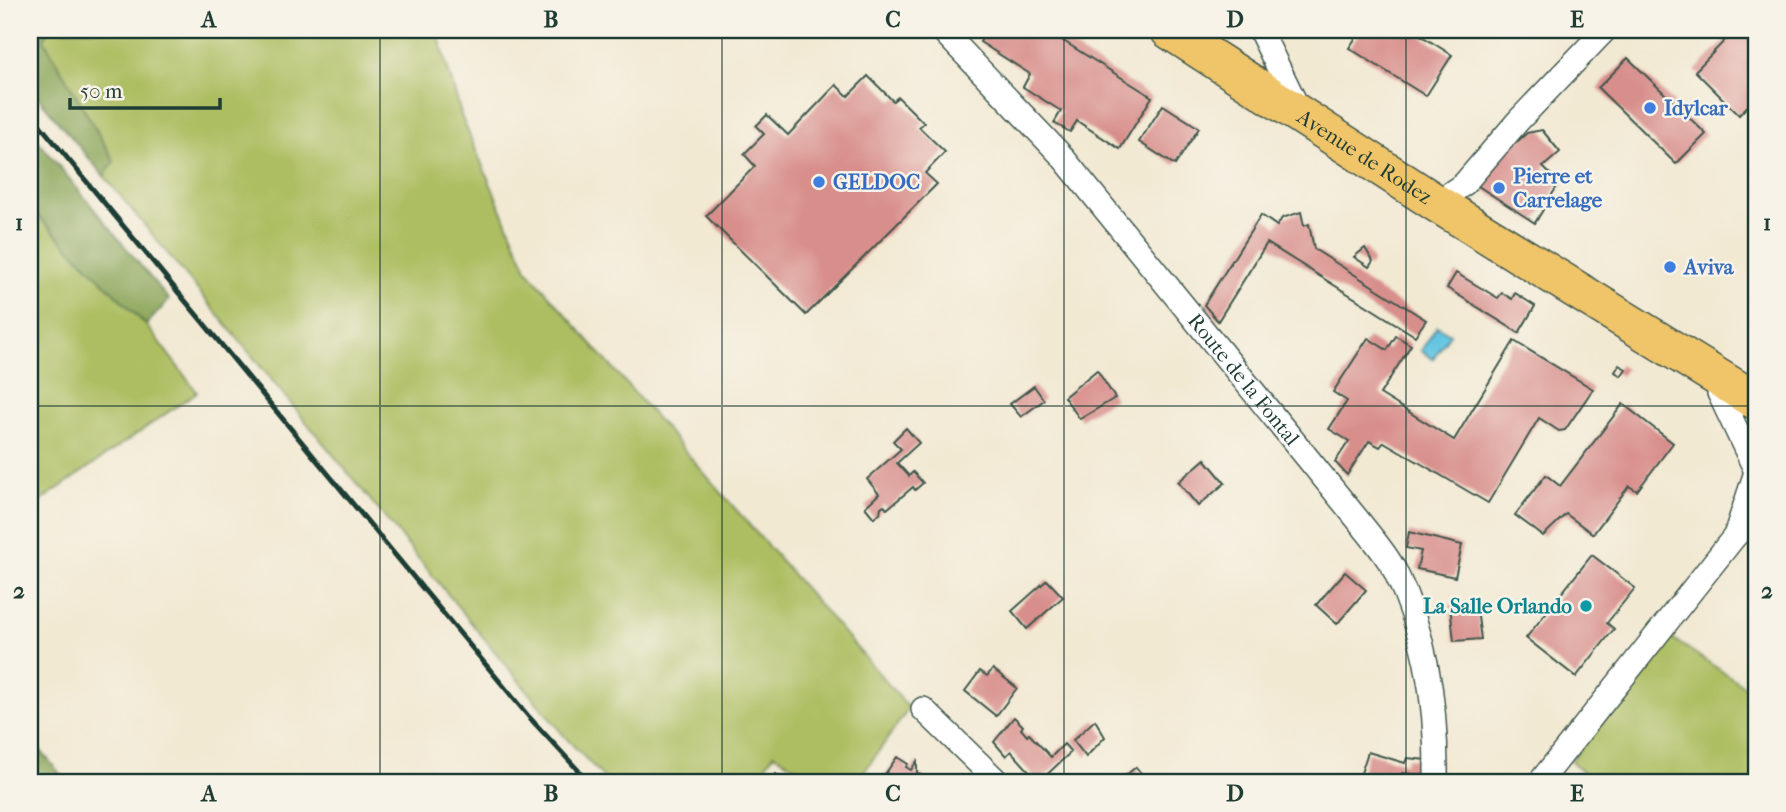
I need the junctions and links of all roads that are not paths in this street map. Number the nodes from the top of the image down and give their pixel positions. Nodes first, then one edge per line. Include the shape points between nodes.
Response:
1 (942, 30) edge
2 (1169, 30) edge
3 (1260, 30) edge
4 (1605, 30) edge
5 (1300, 112) junction
6 (1436, 203) junction
7 (1561, 281) junction
8 (1719, 393) junction
9 (1756, 401) edge
10 (1756, 419) edge
11 (1756, 472) edge
12 (1756, 514) edge
13 (1735, 536) junction
14 (923, 709) dead end
15 (998, 782) edge
16 (1436, 782) edge
17 (1540, 782) edge

1 - 16 street, Route de la Fontal via 1060,153 1395,571 1420,633 1437,723
2 - 5 main road, Avenue de Rodez
3 - 5 street
4 - 6 street via 1464,184
5 - 6 main road, Avenue de Rodez
6 - 7 main road, Avenue de Rodez
7 - 8 main road, Avenue de Rodez
7 - 9 main road, Avenue de Rodez
8 - 10 main road, Avenue de Rodez
8 - 11 street
11 - 13 street
12 - 13 street
13 - 17 street
14 - 15 street

